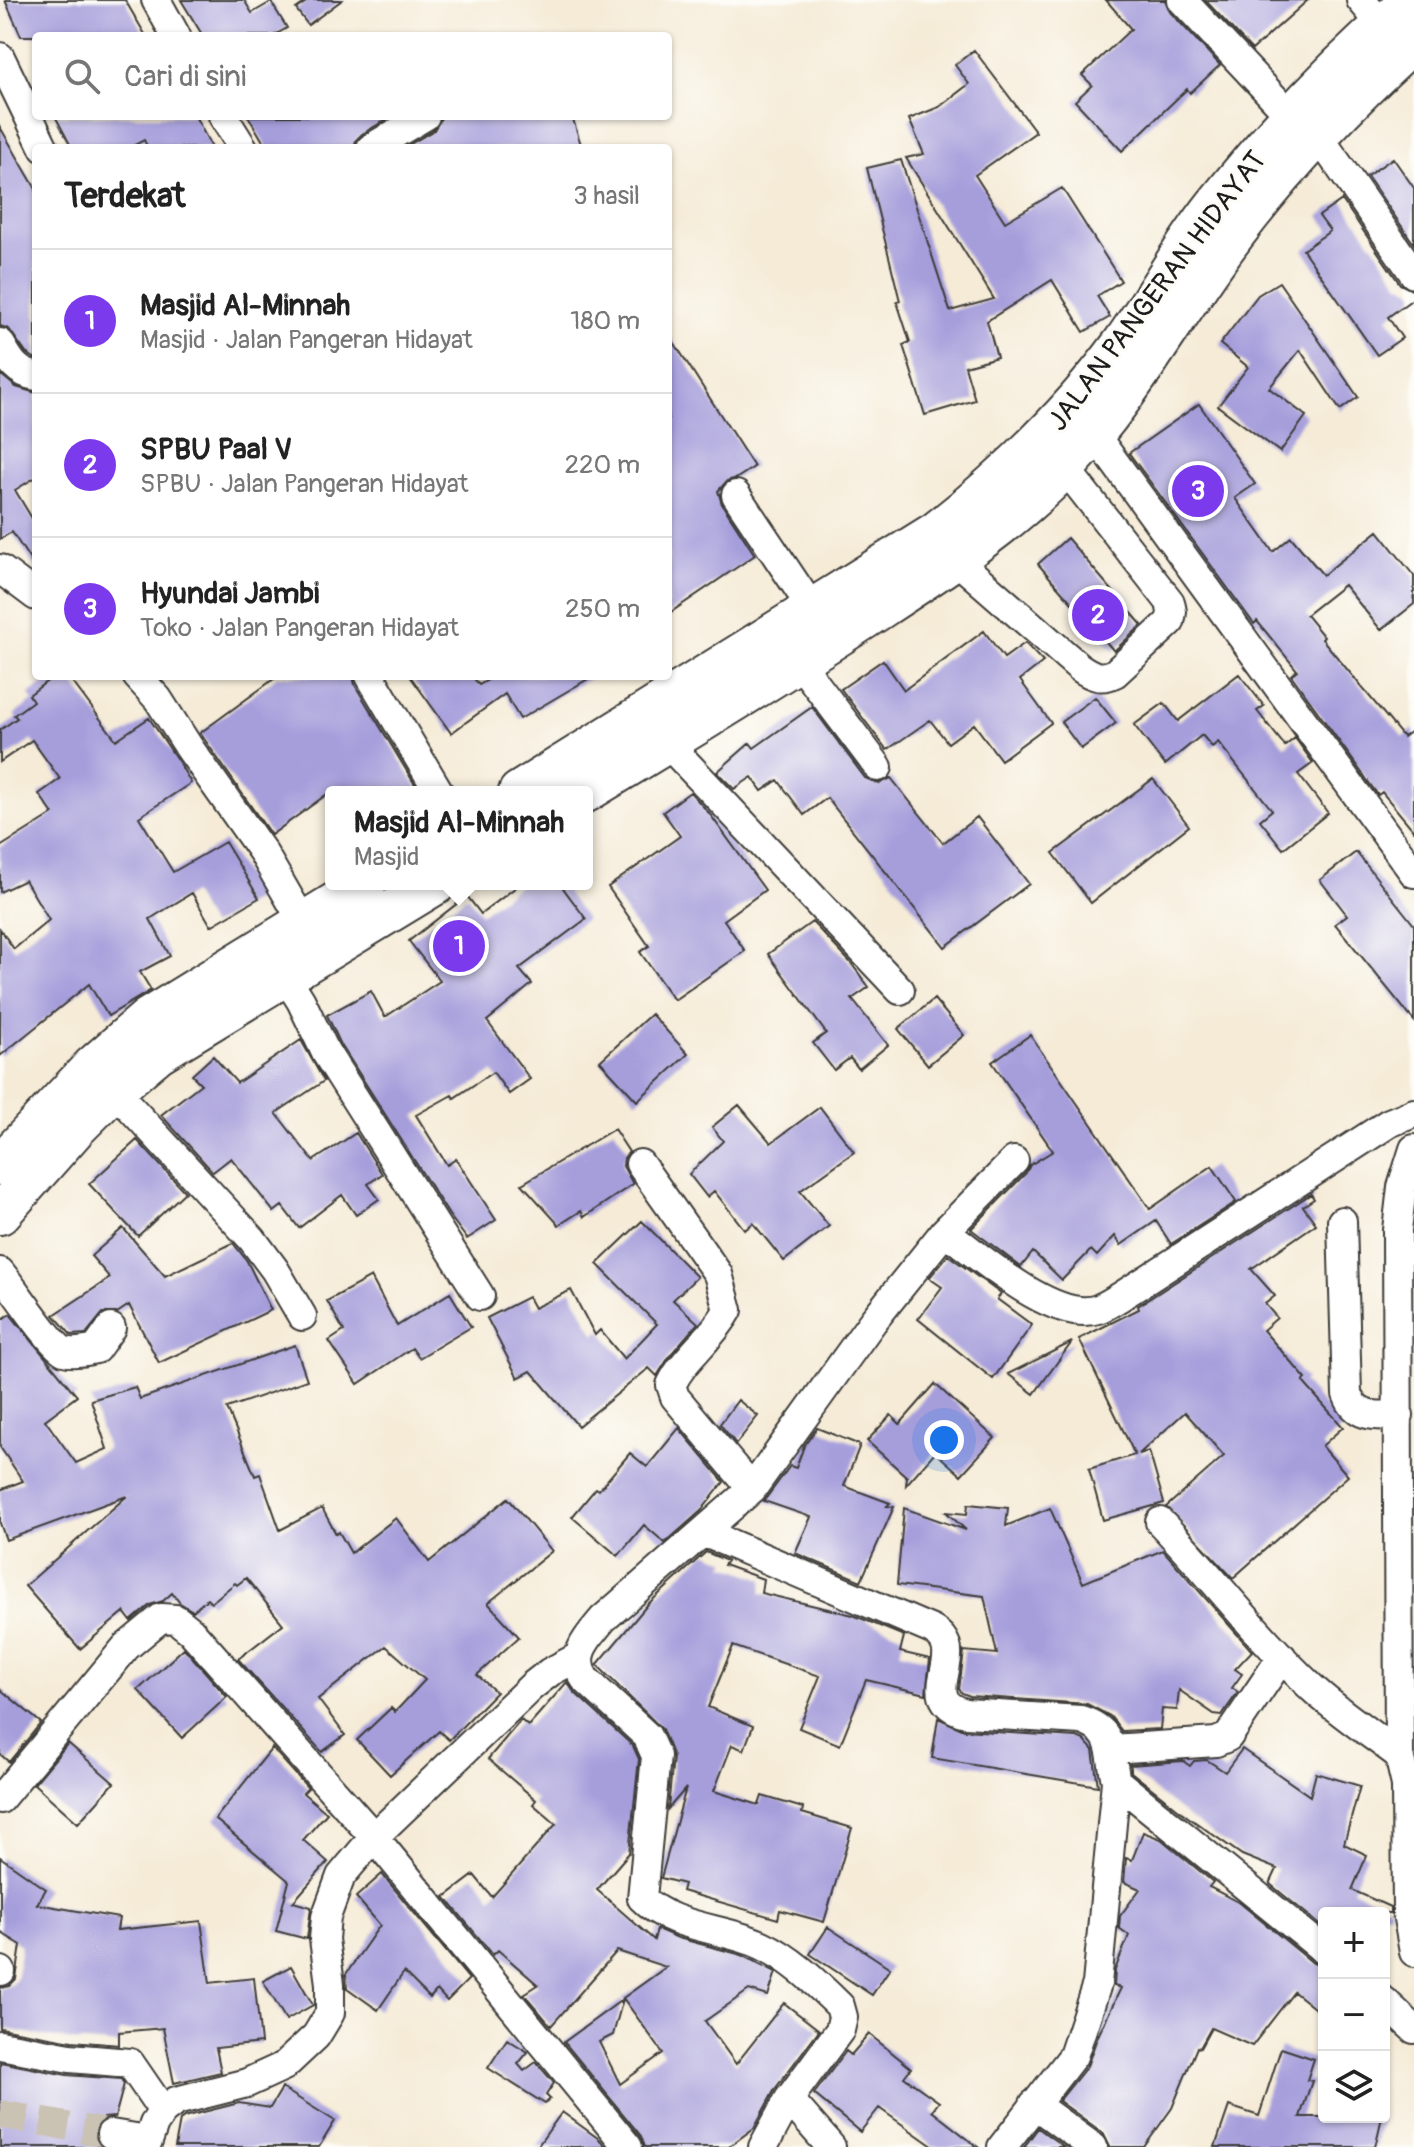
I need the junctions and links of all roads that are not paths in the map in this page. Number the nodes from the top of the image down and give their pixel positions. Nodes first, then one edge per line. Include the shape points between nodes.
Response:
1 (156, 0) edge
2 (1182, 0) edge
3 (1392, 16) edge
4 (174, 32) edge
5 (0, 57) edge
6 (226, 120) edge
7 (418, 120) edge
8 (1304, 125) junction
9 (42, 144) edge
10 (240, 144) edge
11 (378, 144) edge
12 (1414, 274) edge
13 (0, 343) edge
14 (32, 375) edge
15 (1094, 434) junction
16 (1053, 454) junction
17 (736, 495) dead end
18 (945, 546) junction
19 (0, 569) edge
20 (32, 593) edge
21 (813, 610) junction
22 (799, 662) junction
23 (141, 680) edge
24 (372, 680) edge
25 (671, 685) edge
26 (667, 743) junction
27 (878, 767) dead end
28 (435, 786) edge
29 (528, 786) edge
30 (593, 788) edge
31 (1414, 873) edge
32 (356, 890) edge
33 (426, 890) edge
34 (303, 922) junction
35 (286, 977) junction
36 (900, 990) dead end
37 (114, 1090) junction
38 (1414, 1113) edge
39 (1414, 1149) edge
40 (1014, 1161) dead end
41 (640, 1164) dead end
42 (0, 1165) edge
43 (0, 1214) edge
44 (1342, 1221) dead end
45 (945, 1231) junction
46 (0, 1272) edge
47 (480, 1296) dead end
48 (302, 1316) dead end
49 (111, 1328) dead end
50 (1399, 1415) junction
51 (752, 1489) junction
52 (1160, 1522) dead end
53 (703, 1532) junction
54 (578, 1657) junction
55 (1282, 1657) junction
56 (1112, 1749) junction
57 (1407, 1767) edge
58 (1116, 1781) junction
59 (0, 1799) edge
60 (374, 1837) junction
61 (1318, 1945) edge
62 (1414, 1952) edge
63 (1390, 2007) edge
64 (1414, 2029) edge
65 (0, 2045) edge
66 (789, 2099) junction
67 (1034, 2104) junction
68 (163, 2111) junction
69 (111, 2134) tunnel mouth
70 (147, 2144) edge
71 (628, 2147) edge
72 (763, 2147) edge
73 (831, 2147) edge
74 (1002, 2147) edge
75 (1093, 2147) edge

1 - 4 street
2 - 8 street
3 - 8 highway, JALAN PANGERAN HIDAYAT via 1357,93
5 - 9 street
6 - 10 street
7 - 11 street
8 - 12 street
8 - 15 highway, JALAN PANGERAN HIDAYAT via 1153,356
8 - 16 highway, JALAN PANGERAN HIDAYAT via 1213,209 1084,394
13 - 14 street via 22,372
15 - 16 highway, JALAN PANGERAN HIDAYAT
15 - 31 street
16 - 18 highway, JALAN PANGERAN HIDAYAT via 1012,516
16 - 18 street via 1170,602 1170,622 1115,673 1093,676 1079,667
17 - 21 street
18 - 21 highway, JALAN PANGERAN HIDAYAT
18 - 22 highway, JALAN PANGERAN HIDAYAT
19 - 20 street
21 - 25 highway, JALAN PANGERAN HIDAYAT
22 - 26 highway, JALAN PANGERAN HIDAYAT
22 - 27 street
23 - 34 street via 262,851
24 - 28 street
25 - 29 highway, JALAN PANGERAN HIDAYAT
26 - 30 highway, JALAN PANGERAN HIDAYAT
26 - 36 street
32 - 34 highway
33 - 35 highway
34 - 42 highway via 147,1019 93,1066
35 - 37 highway via 158,1053
35 - 47 street via 326,1053
37 - 43 highway
37 - 48 street via 252,1239
38 - 45 street via 1389,1123 1096,1310 1058,1305 1021,1288
39 - 50 street via 1397,1230
40 - 45 street
41 - 51 street via 718,1274 728,1310 678,1372 671,1385 675,1397
44 - 50 street via 1347,1394 1358,1412
45 - 51 street
46 - 49 street via 64,1351 96,1349
50 - 57 street
51 - 53 street
52 - 55 street
53 - 54 street via 603,1619
53 - 56 street via 932,1630 946,1646 943,1692 954,1710 1081,1720 1104,1733
54 - 60 street via 532,1686
54 - 66 street via 585,1679 647,1736 656,1756 642,1898 662,1914 762,1945 840,2006 840,2030
55 - 56 street via 1228,1737
55 - 57 street
56 - 58 street
57 - 62 street via 1407,1913
58 - 61 street
58 - 67 street via 1097,1984 1073,2056
59 - 60 street via 126,1647 161,1618 176,1619
60 - 68 street via 341,1876 326,1917 330,2013 316,2036 284,2066 247,2083 176,2101
60 - 71 street
63 - 64 street
65 - 68 street via 130,2063
66 - 72 street
66 - 73 street
67 - 74 street
67 - 75 street
68 - 70 street
69 - 70 street

